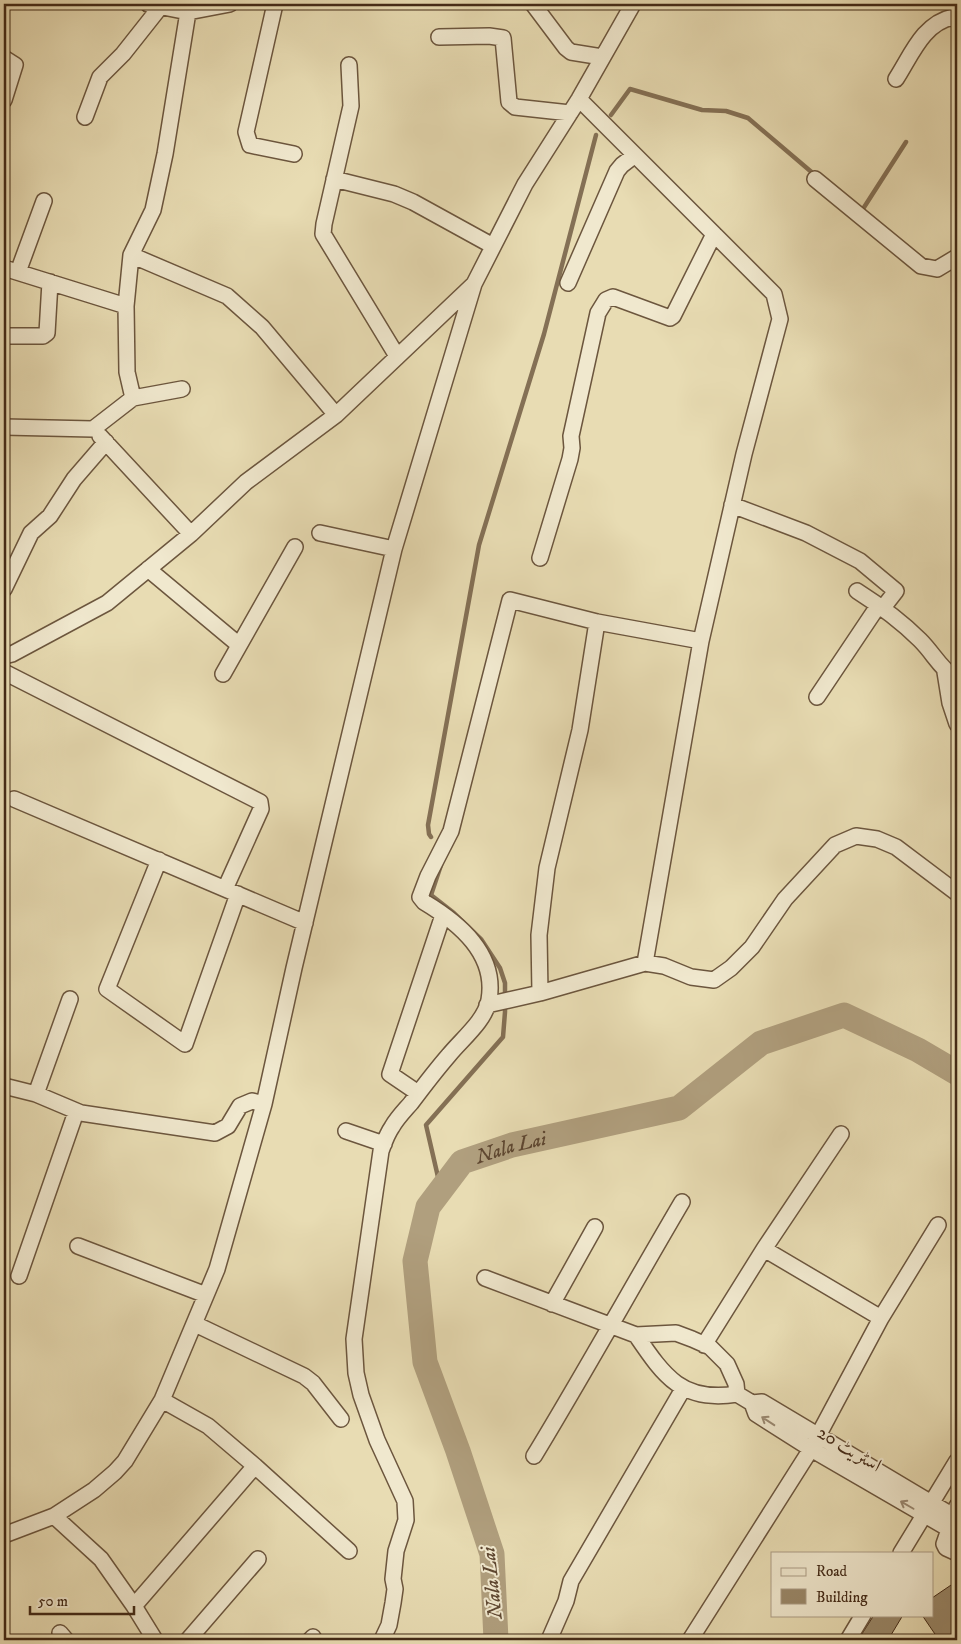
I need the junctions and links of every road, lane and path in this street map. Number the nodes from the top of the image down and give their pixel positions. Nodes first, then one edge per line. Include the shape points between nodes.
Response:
1 (230, 4) edge
2 (276, 4) edge
3 (533, 4) edge
4 (633, 4) edge
5 (155, 5) edge
6 (188, 12) junction
7 (957, 21) edge
8 (439, 38) dead end
9 (602, 57) junction
10 (4, 58) edge
11 (349, 65) dead end
12 (896, 79) dead end
13 (579, 99) junction
14 (4, 100) edge
15 (570, 113) junction
16 (85, 117) dead end
17 (294, 154) dead end
18 (635, 155) junction
19 (334, 179) junction
20 (815, 179) dead end
21 (44, 201) dead end
22 (714, 234) junction
23 (493, 246) junction
24 (131, 255) junction
25 (957, 257) edge
26 (11, 270) edge
27 (50, 282) junction
28 (568, 283) dead end
29 (474, 284) junction
30 (126, 306) junction
31 (4, 336) edge
32 (397, 356) junction
33 (182, 389) dead end
34 (133, 398) junction
35 (336, 414) junction
36 (4, 427) edge
37 (93, 429) junction
38 (106, 442) junction
39 (732, 505) junction
40 (320, 532) dead end
41 (191, 534) junction
42 (295, 547) dead end
43 (394, 549) junction
44 (540, 558) dead end
45 (148, 569) junction
46 (4, 589) edge
47 (857, 591) dead end
48 (880, 608) junction
49 (597, 622) junction
50 (701, 641) junction
51 (239, 645) junction
52 (4, 656) edge
53 (4, 672) edge
54 (223, 674) dead end
55 (951, 676) edge
56 (816, 697) dead end
57 (957, 724) edge
58 (14, 799) dead end
59 (159, 860) junction
60 (232, 892) junction
61 (957, 893) edge
62 (443, 915) junction
63 (305, 923) junction
64 (645, 963) junction
65 (540, 993) junction
66 (70, 1000) dead end
67 (487, 1006) junction
68 (4, 1086) edge
69 (418, 1093) junction
70 (36, 1094) junction
71 (264, 1104) junction
72 (76, 1112) junction
73 (346, 1131) dead end
74 (841, 1134) dead end
75 (384, 1144) junction
76 (682, 1202) dead end
77 (938, 1225) dead end
78 (595, 1227) dead end
79 (78, 1246) dead end
80 (764, 1249) junction
81 (19, 1276) dead end
82 (485, 1278) dead end
83 (206, 1295) junction
84 (552, 1304) junction
85 (881, 1318) junction
86 (195, 1324) junction
87 (610, 1324) junction
88 (636, 1335) junction
89 (704, 1345) junction
90 (683, 1389) junction
91 (737, 1394) junction
92 (162, 1400) junction
93 (342, 1419) dead end
94 (814, 1442) junction
95 (534, 1456) dead end
96 (957, 1460) edge
97 (255, 1466) junction
98 (928, 1509) junction
99 (54, 1516) junction
100 (953, 1517) edge
101 (4, 1536) edge
102 (349, 1551) dead end
103 (902, 1552) edge
104 (957, 1553) edge
105 (258, 1559) dead end
106 (134, 1606) junction
107 (862, 1616) edge
108 (155, 1640) edge
109 (188, 1640) edge
110 (382, 1640) edge
111 (549, 1640) edge
112 (690, 1640) edge
113 (848, 1640) edge

1 - 6 street
2 - 17 street via 246,132 250,145
3 - 9 street via 571,52
4 - 9 street
5 - 6 street
5 - 16 street via 122,54 100,77
6 - 24 street via 153,210
7 - 12 street via 953,18 942,20 927,31
8 - 15 street via 503,38 509,102 515,107
9 - 13 street
10 - 14 street via 15,65
11 - 19 street via 351,106
13 - 15 street
13 - 18 street
15 - 23 street via 525,184
18 - 22 street
18 - 28 street via 617,171
19 - 23 street via 413,202
19 - 32 street via 323,234
20 - 25 street via 921,266 937,269
21 - 26 street
22 - 39 street via 774,294 780,319
22 - 44 street via 673,316 670,318 613,297 606,300 598,314 571,436 570,459
23 - 29 street
24 - 30 street
24 - 35 street via 227,296 262,327
26 - 27 street
27 - 30 street
27 - 31 street via 47,333 43,336
29 - 32 street
29 - 43 street
30 - 34 street via 128,372
32 - 35 street
33 - 34 street
34 - 37 street
35 - 41 street via 246,482
36 - 37 street
37 - 38 street
38 - 41 street
38 - 46 street via 74,479 50,516 31,533
39 - 48 street via 806,533 860,561 896,591
39 - 50 street
40 - 43 street
41 - 45 street
42 - 51 street
43 - 63 street
45 - 51 street
45 - 52 street via 107,603
47 - 48 street
48 - 55 street via 920,640
48 - 56 street
49 - 50 street
49 - 62 street via 510,600 451,831 420,897
49 - 65 street via 580,730 547,868 539,935
50 - 64 street
51 - 54 street
53 - 60 street via 260,802 261,809
55 - 57 street via 950,703
58 - 59 street
59 - 60 street
59 - 60 street via 107,989 185,1044
60 - 63 street
61 - 64 street via 896,847 877,839 856,836 834,845 785,899 752,946 714,980 691,977 664,966
62 - 67 street via 461,928 484,958 490,980
62 - 69 street via 390,1074
63 - 71 street
64 - 65 street
65 - 67 street
66 - 70 street
67 - 69 street via 480,1019
68 - 70 street
69 - 75 street via 392,1127
70 - 72 street
71 - 72 street via 252,1101 240,1106 228,1126 215,1133
71 - 83 street via 217,1268
72 - 81 street
73 - 75 street
74 - 80 street
75 - 110 street via 373,1199 354,1339 361,1395 405,1501 406,1520 396,1551 392,1603
76 - 87 street
77 - 85 street
78 - 84 street
79 - 83 street
80 - 85 street
80 - 89 street
82 - 84 street
83 - 86 street
84 - 87 street
85 - 94 street
86 - 92 street
86 - 93 street via 304,1376
87 - 88 street
87 - 95 street via 589,1366
88 - 89 street via 676,1333
88 - 90 street via 664,1372
89 - 91 street via 727,1364
90 - 91 street via 706,1396
90 - 111 street via 571,1581
91 - 94 street, اسٹریٹ 20 via 752,1403 756,1414
92 - 97 street via 208,1426
92 - 99 street via 115,1472
94 - 98 street, اسٹریٹ 20
94 - 112 street
96 - 98 street
97 - 102 street
97 - 106 street
98 - 100 street, اسٹریٹ 20
98 - 103 street
99 - 101 street
99 - 106 street via 101,1559
100 - 104 street via 944,1544
105 - 109 street
106 - 108 street
107 - 113 street

